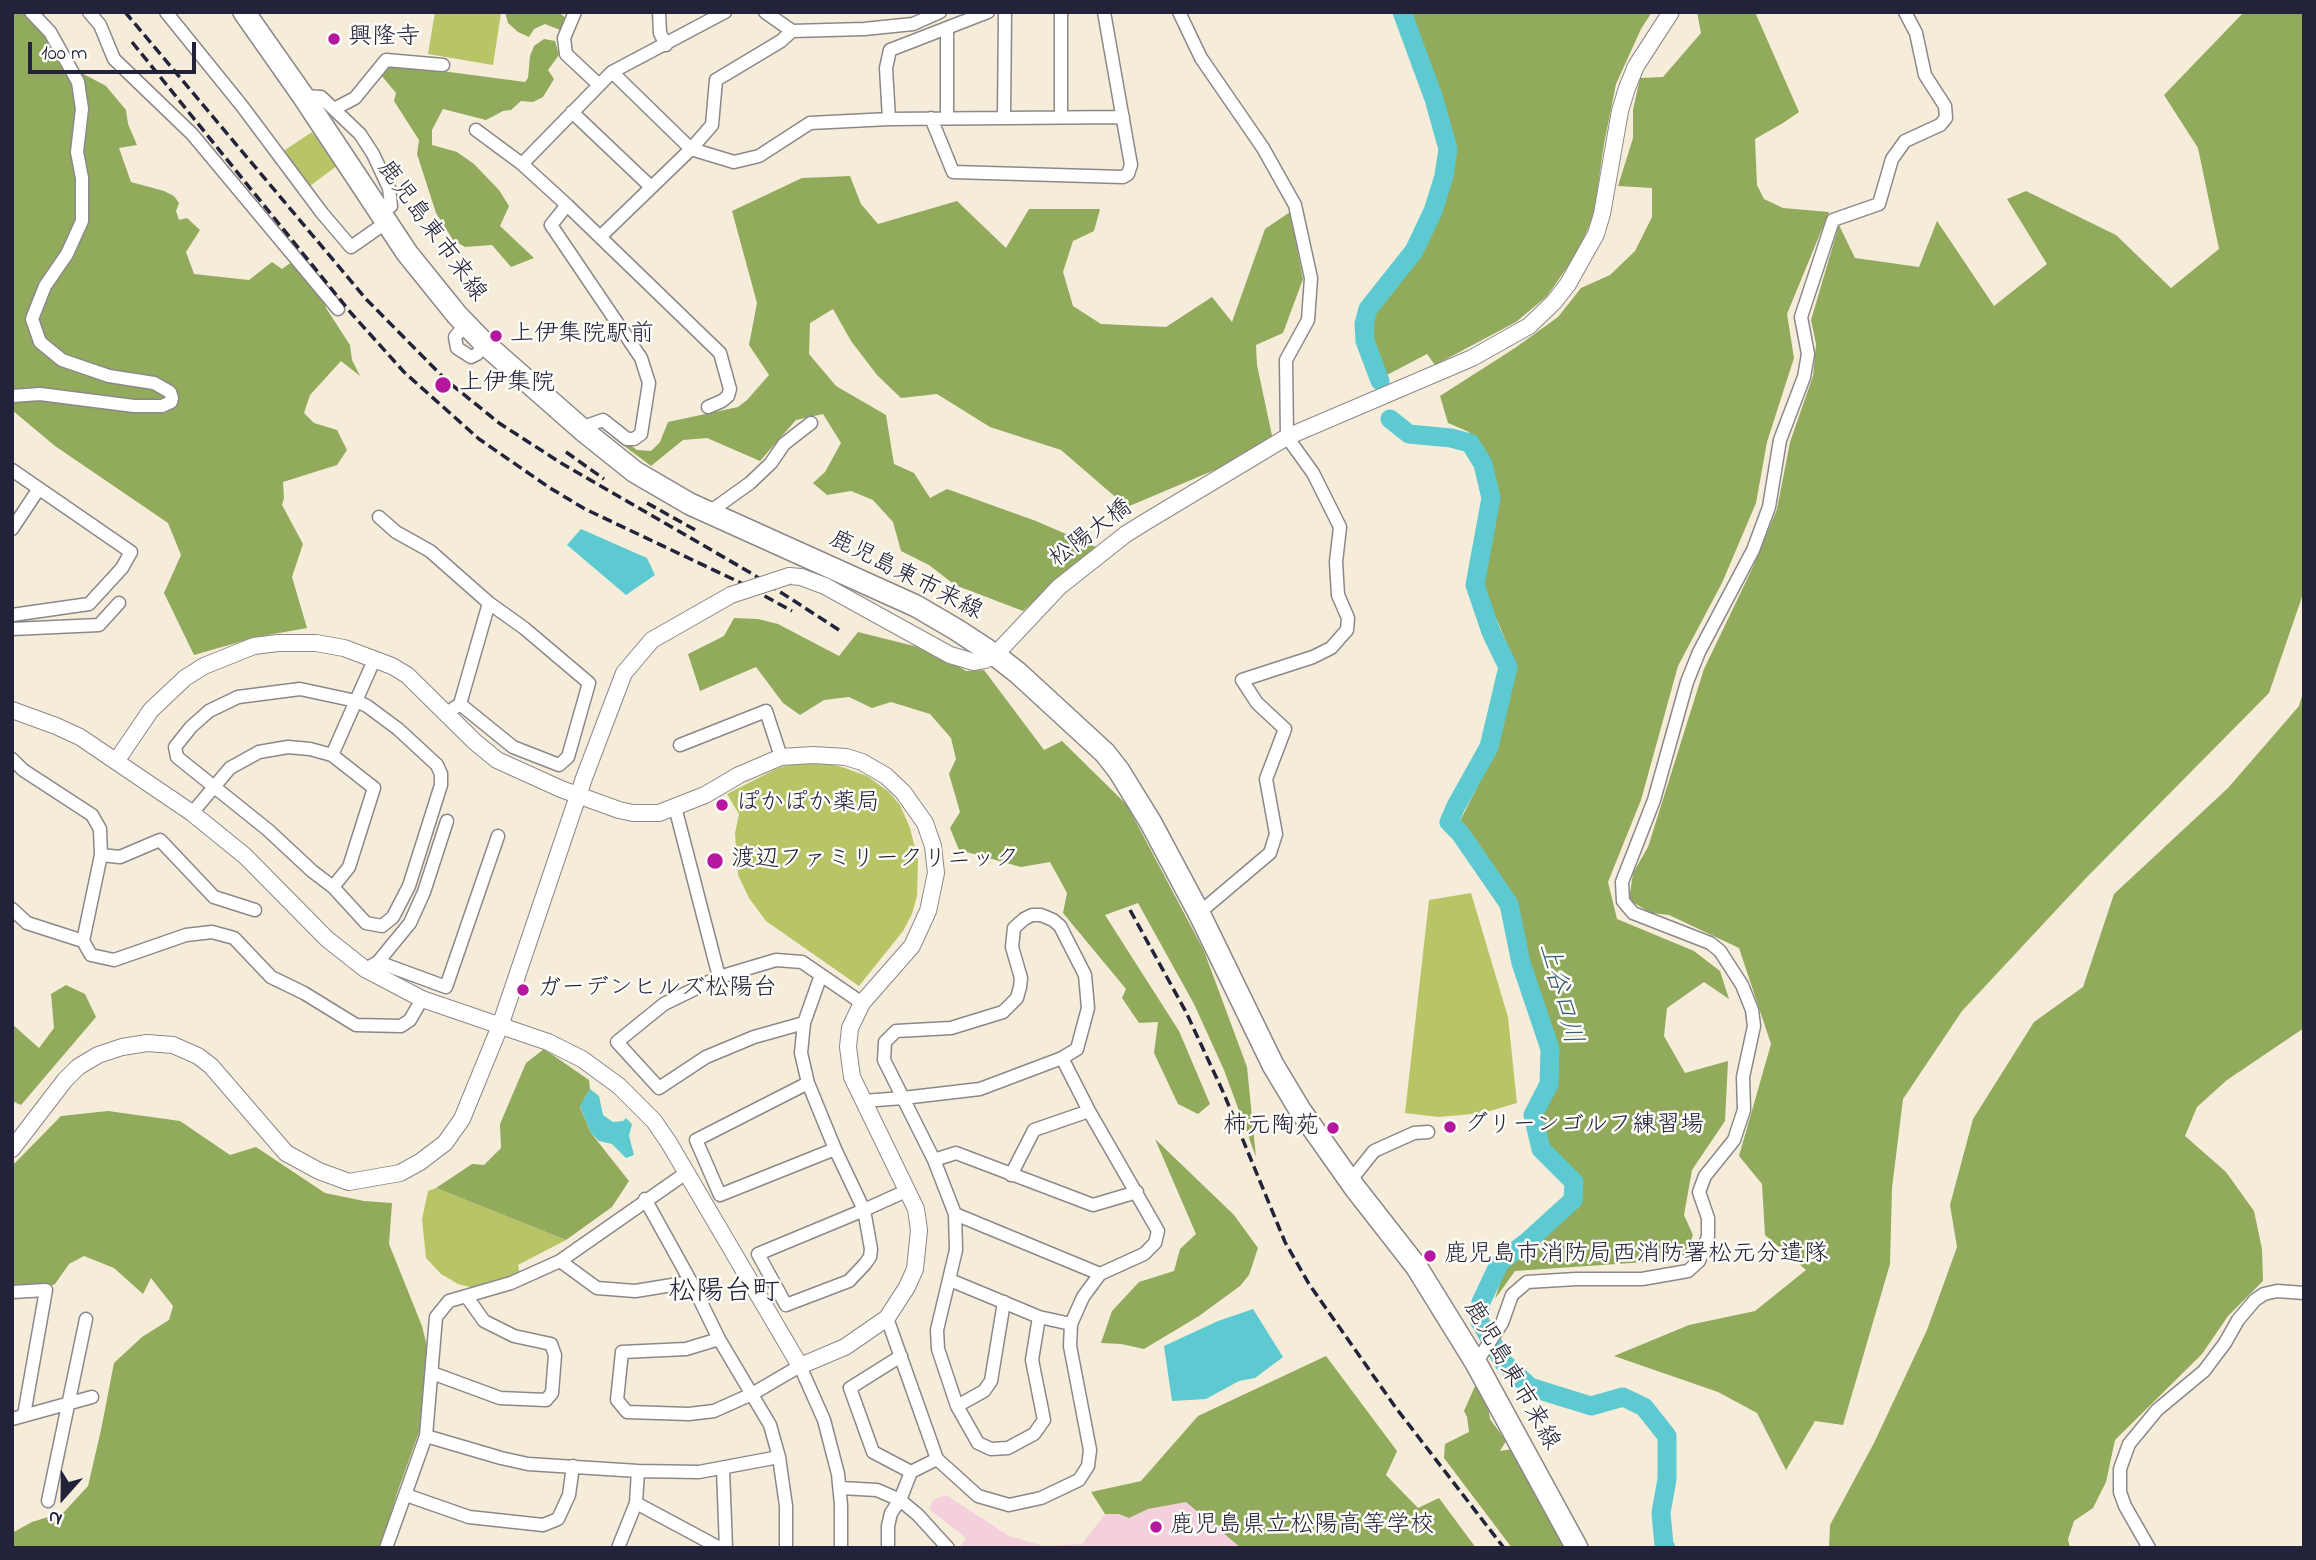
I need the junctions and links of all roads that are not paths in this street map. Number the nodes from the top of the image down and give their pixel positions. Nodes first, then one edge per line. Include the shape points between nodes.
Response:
1 (31, 12) edge
2 (89, 12) edge
3 (166, 12) edge
4 (244, 12) edge
5 (575, 12) edge
6 (659, 12) edge
7 (725, 12) edge
8 (765, 12) edge
9 (940, 12) edge
10 (988, 12) edge
11 (1005, 12) edge
12 (1060, 12) edge
13 (1104, 12) edge
14 (1179, 12) edge
15 (1671, 12) edge
16 (1905, 12) edge
17 (947, 28) junction
18 (792, 31) junction
19 (666, 45) junction
20 (443, 65) dead end
21 (612, 72) junction
22 (598, 85) junction
23 (303, 96) junction
24 (334, 109) junction
25 (572, 112) junction
26 (1004, 116) junction
27 (1061, 117) junction
28 (1123, 117) junction
29 (889, 118) junction
30 (931, 118) junction
31 (947, 118) junction
32 (476, 130) dead end
33 (691, 149) junction
34 (522, 164) junction
35 (651, 187) junction
36 (567, 205) junction
37 (385, 218) junction
38 (600, 237) junction
39 (338, 309) dead end
40 (12, 396) edge
41 (708, 407) dead end
42 (811, 423) dead end
43 (585, 432) junction
44 (1287, 437) junction
45 (12, 470) edge
46 (38, 490) junction
47 (708, 513) junction
48 (379, 517) dead end
49 (12, 529) edge
50 (120, 603) dead end
51 (489, 603) junction
52 (12, 615) edge
53 (12, 629) edge
54 (995, 655) junction
55 (375, 658) junction
56 (356, 701) junction
57 (453, 708) junction
58 (12, 710) edge
59 (680, 745) dead end
60 (332, 755) junction
61 (781, 757) junction
62 (12, 759) edge
63 (117, 760) junction
64 (214, 785) junction
65 (580, 796) junction
66 (675, 807) junction
67 (192, 813) junction
68 (447, 821) dead end
69 (498, 836) dead end
70 (101, 855) junction
71 (333, 887) junction
72 (12, 909) edge
73 (256, 910) dead end
74 (1199, 913) junction
75 (83, 942) junction
76 (371, 965) junction
77 (821, 975) junction
78 (719, 977) junction
79 (422, 999) junction
80 (862, 1003) junction
81 (804, 1023) junction
82 (499, 1026) junction
83 (1062, 1058) junction
84 (808, 1083) junction
85 (903, 1098) junction
86 (863, 1101) junction
87 (1089, 1111) junction
88 (1428, 1132) dead end
89 (12, 1149) edge
90 (835, 1149) junction
91 (934, 1160) junction
92 (686, 1173) junction
93 (1011, 1175) junction
94 (1350, 1181) junction
95 (906, 1191) junction
96 (1137, 1192) junction
97 (645, 1199) junction
98 (864, 1210) junction
99 (955, 1214) junction
100 (560, 1261) junction
101 (1100, 1274) junction
102 (950, 1280) junction
103 (691, 1282) junction
104 (12, 1292) edge
105 (2304, 1293) edge
106 (467, 1297) junction
107 (1004, 1302) junction
108 (1039, 1317) junction
109 (887, 1318) junction
110 (86, 1319) dead end
111 (1072, 1324) junction
112 (719, 1339) junction
113 (901, 1356) junction
114 (1476, 1363) junction
115 (800, 1366) junction
116 (432, 1374) junction
117 (752, 1394) junction
118 (92, 1397) dead end
119 (66, 1405) junction
120 (957, 1406) junction
121 (18, 1417) edge
122 (426, 1436) junction
123 (779, 1457) junction
124 (937, 1459) junction
125 (573, 1466) junction
126 (723, 1469) junction
127 (638, 1471) junction
128 (911, 1472) junction
129 (841, 1488) junction
130 (406, 1495) junction
131 (900, 1500) junction
132 (48, 1501) dead end
133 (636, 1503) junction
134 (387, 1548) edge
135 (618, 1548) edge
136 (720, 1548) edge
137 (726, 1548) edge
138 (786, 1548) edge
139 (841, 1548) edge
140 (888, 1548) edge
141 (948, 1548) edge
142 (1577, 1548) edge
143 (2149, 1548) edge

1 - 40 street via 50,32 78,82 82,109 77,152 82,221 32,319 40,342 62,360 108,376 154,383 172,398 162,407 40,394
2 - 39 street via 100,25 114,59 192,134
3 - 37 street via 351,247
4 - 23 main road, 鹿児島東市来線
5 - 22 street via 564,38 566,54
6 - 19 street
7 - 19 street
8 - 18 street
9 - 18 street via 913,24
10 - 17 street
11 - 26 street
12 - 27 street
13 - 28 street
14 - 44 street via 1201,58 1263,148 1295,205 1311,278 1308,320 1286,360
15 - 44 street, 松陽大橋 via 1627,88 1596,234 1554,302 1529,326 1472,358
16 - 114 street via 1916,33 1925,75 1945,106 1946,117 1940,125 1905,141 1892,159 1879,204 1833,220 1801,317 1808,354 1780,440 1769,507 1753,550 1687,682 1654,800 1622,882 1623,901 1633,913 1720,951 1752,1010 1754,1027 1743,1077 1744,1110 1734,1140 1705,1176 1699,1192 1708,1218 1708,1236 1699,1261 1688,1271 1642,1279 1527,1282 1512,1295 1502,1323
17 - 29 street via 890,50 886,68
17 - 31 street
18 - 33 street via 716,80 712,125
19 - 21 street
20 - 24 street via 386,60 355,98
21 - 22 street
21 - 33 street
22 - 25 street
23 - 24 street via 321,97
23 - 37 main road, 鹿児島東市来線
24 - 37 street via 360,134 380,167 391,206
25 - 34 street
25 - 35 street
26 - 27 street
26 - 31 street
27 - 28 street
28 - 30 street via 1130,167 1123,177 953,172
29 - 30 street
29 - 33 street via 810,123 758,156 734,162
30 - 31 street
32 - 34 street
33 - 35 street
34 - 36 street
35 - 38 street
36 - 38 street
36 - 43 street via 551,225 640,358 649,383 641,434 626,439 603,421 589,425
37 - 43 main road, 鹿児島東市来線 via 407,253 466,324
38 - 41 street via 720,353 730,389 722,401
42 - 47 street via 784,444 750,483
43 - 47 main road, 鹿児島東市来線 via 659,488
44 - 54 street, 松陽大橋 via 1126,534 1059,587
44 - 74 street via 1313,473 1340,527 1338,595 1348,618 1347,630 1331,648 1313,657 1242,680 1286,729 1266,779 1276,834 1270,853
45 - 46 street
46 - 49 street
46 - 52 street via 131,552 89,604
47 - 54 main road, 鹿児島東市来線 via 916,606
48 - 51 street via 430,551
50 - 53 street via 99,625
51 - 57 street
51 - 57 street via 589,683 568,757 559,765 513,747
54 - 65 street, bridge via 979,662 957,658 801,577 789,576 731,595 652,640 624,673
54 - 74 main road, 鹿児島東市来線 via 1074,722 1119,771
55 - 56 street
55 - 57 street
55 - 63 street via 316,643 254,646 230,655 185,678 167,694
56 - 60 street
56 - 64 street via 300,689 238,697 209,711 175,747 177,757
56 - 71 street via 398,729 436,765 441,785 409,886 393,917 382,926 366,923
57 - 65 street via 475,742 497,760
58 - 63 street via 80,737
59 - 61 street via 766,711
60 - 64 street via 288,747 259,752 230,768
60 - 71 street via 374,788 349,867
61 - 66 street
61 - 80 street via 846,757 862,762 903,792 930,834 936,873 923,924 912,946
62 - 70 street via 92,815 100,829
63 - 67 street
64 - 67 street
64 - 71 street
65 - 66 street via 633,813 659,813
65 - 82 street
66 - 78 street
67 - 76 street via 245,856 327,939
68 - 76 street via 410,923
69 - 76 street via 446,987
70 - 73 street via 120,857 160,840 214,897
70 - 75 street
72 - 75 street via 27,923
74 - 94 main road, 鹿児島東市来線 via 1273,1065
75 - 79 street via 91,955 114,960 186,935 212,932 234,938 271,977 356,1025 401,1026
76 - 79 street
77 - 78 street via 802,962 776,960
77 - 80 street
77 - 81 street
78 - 81 street via 664,1004 617,1042 659,1088 706,1057
79 - 82 street
80 - 86 street via 850,1028 848,1047 852,1077
81 - 84 street via 801,1053
82 - 89 street via 462,1119 445,1143 420,1162 390,1175 349,1182 300,1162 274,1141 211,1066 188,1050 162,1044 122,1047 78,1067
82 - 92 street via 564,1050 619,1086 654,1121
83 - 85 street via 980,1089
83 - 85 street via 1077,1049 1088,1008 1085,975 1060,926 1032,915 1014,928 1011,937 1021,978 1012,1005 989,1018 951,1028 896,1031 886,1042 884,1060
83 - 87 street
84 - 90 street
84 - 90 street via 696,1140 720,1195
85 - 86 street
85 - 91 street
86 - 95 street
87 - 93 street via 1034,1130
87 - 96 street
88 - 94 street via 1413,1133 1374,1151
90 - 98 street
91 - 93 street via 956,1153
91 - 99 street
92 - 97 street
92 - 115 street
93 - 96 street via 1093,1205
94 - 114 main road, 鹿児島東市来線 via 1416,1266
95 - 98 street
95 - 109 street via 915,1209 918,1253 907,1287
96 - 101 street via 1158,1231 1155,1243 1143,1254
97 - 100 street
97 - 103 street
98 - 98 street via 871,1249 865,1264 849,1281 786,1305 758,1254
99 - 101 street
99 - 102 street via 956,1251
100 - 103 street via 597,1288 635,1291
100 - 106 street
101 - 111 street via 1083,1297
102 - 107 street
102 - 120 street via 937,1330 938,1349
103 - 112 street
104 - 121 street via 46,1290
105 - 143 street via 2277,1291 2255,1300 2204,1371 2157,1410 2129,1444 2120,1469 2120,1492
106 - 116 street via 449,1301 436,1317
106 - 116 street via 484,1321 514,1336 551,1344 555,1355 552,1393 546,1400 500,1398
107 - 108 street
107 - 120 street via 991,1381 984,1391
108 - 111 street
108 - 120 street via 1032,1360 1044,1420 1034,1434 1008,1448 991,1449 978,1443
109 - 113 street
109 - 115 street via 845,1347
110 - 119 street
111 - 124 street via 1070,1346 1090,1450 1088,1466 1079,1480 1041,1498 1009,1505 978,1496
112 - 117 street
112 - 117 street via 687,1349 622,1352 617,1400 627,1412 689,1414 714,1411
113 - 124 street
113 - 128 street via 850,1388 873,1452
114 - 142 main road, 鹿児島東市来線
115 - 117 street
115 - 129 street via 824,1420
116 - 122 street
117 - 123 street via 770,1425
118 - 119 street
119 - 121 street
119 - 132 street
122 - 125 street via 528,1464
122 - 130 street
123 - 126 street
123 - 138 street
124 - 128 street
125 - 127 street
125 - 130 street via 569,1495 558,1519 542,1525 469,1517
126 - 127 street
126 - 137 street
127 - 133 street
128 - 131 street
129 - 131 street via 877,1490
129 - 139 street
130 - 134 street
131 - 140 street via 891,1513
131 - 141 street
133 - 135 street
133 - 136 street

